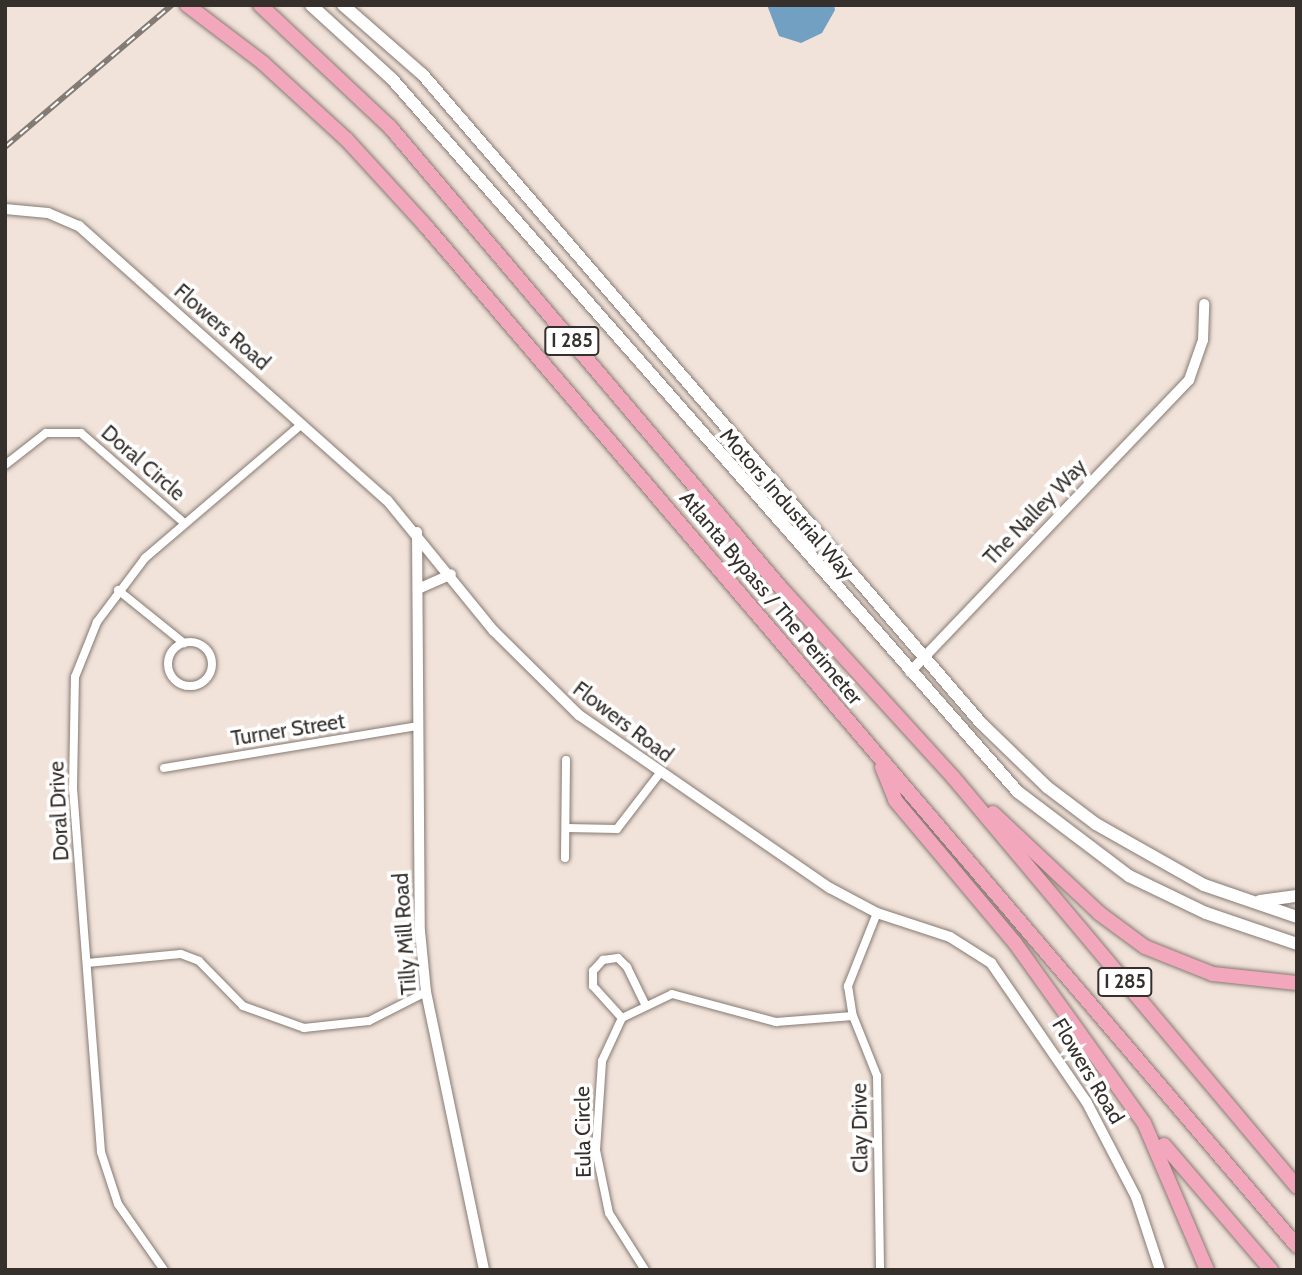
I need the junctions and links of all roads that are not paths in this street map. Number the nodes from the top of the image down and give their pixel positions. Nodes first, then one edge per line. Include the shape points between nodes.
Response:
1 (187, 5) edge
2 (260, 5) edge
3 (311, 5) edge
4 (342, 5) edge
5 (5, 209) edge
6 (1204, 304) dead end
7 (302, 424) junction
8 (5, 466) edge
9 (184, 523) junction
10 (417, 532) junction
11 (451, 574) junction
12 (418, 589) junction
13 (118, 590) junction
14 (184, 643) junction
15 (925, 659) junction
16 (910, 672) junction
17 (418, 726) junction
18 (878, 756) junction
19 (566, 760) dead end
20 (164, 768) dead end
21 (660, 773) junction
22 (953, 777) junction
23 (566, 828) junction
24 (565, 858) dead end
25 (1297, 896) edge
26 (1248, 900) junction
27 (877, 913) junction
28 (1297, 917) edge
29 (1297, 944) edge
30 (87, 963) junction
31 (1297, 983) edge
32 (426, 992) junction
33 (646, 1006) junction
34 (853, 1016) junction
35 (622, 1018) junction
36 (1144, 1123) junction
37 (1297, 1187) edge
38 (1297, 1246) edge
39 (164, 1270) edge
40 (484, 1270) edge
41 (645, 1270) edge
42 (880, 1270) edge
43 (1160, 1270) edge
44 (1207, 1270) edge
45 (1271, 1270) edge

1 - 18 highway, Atlanta Bypass / The Perimeter / I 285 via 263,63 356,149
2 - 22 highway, Atlanta Bypass / The Perimeter / I 285 via 390,127 781,588
3 - 16 main road, Motors Industrial Way via 392,79
4 - 15 main road, Motors Industrial Way via 423,75
5 - 7 street, Flowers Road via 26,208 79,226
6 - 15 street, The Nalley Way via 1203,341 1189,380
7 - 9 street, Doral Drive
7 - 10 street, Flowers Road
8 - 9 street, Doral Circle via 46,433 81,433
9 - 13 street, Doral Drive
10 - 11 street, Flowers Road
10 - 12 street, Tilly Mill Road
11 - 12 street
11 - 21 street, Flowers Road via 534,676
12 - 17 street, Tilly Mill Road
13 - 14 street
13 - 30 street, Doral Drive via 75,677 73,789
14 - 14 street via 171,653 168,670 178,683 195,686 209,675 211,659 201,645
15 - 16 street, The Nalley Way
15 - 26 main road, Motors Industrial Way via 981,723 1063,799 1147,855
16 - 29 main road, Motors Industrial Way via 1018,792 1081,846 1196,909
17 - 20 street, Turner Street
17 - 32 street, Tilly Mill Road
18 - 36 highway via 895,800 1016,943
18 - 38 highway, Atlanta Bypass / The Perimeter / I 285
19 - 23 street
21 - 23 street via 618,829
21 - 27 street, Flowers Road
22 - 31 highway via 1099,913 1145,947 1213,974
22 - 37 highway, Atlanta Bypass / The Perimeter / I 285
23 - 24 street
25 - 26 main road
26 - 28 main road, Motors Industrial Way
27 - 34 street, Clay Drive via 848,986
27 - 43 street, Flowers Road via 950,937 1006,979 1098,1123 1146,1220
30 - 32 street via 181,954 199,961 243,1006 303,1028 369,1021
30 - 39 street, Doral Drive via 107,1183
32 - 40 street, Tilly Mill Road
33 - 34 street via 672,994 776,1022
33 - 35 street
33 - 35 street via 627,967 618,958 603,960 593,971 593,986
34 - 42 street, Clay Drive via 877,1076
35 - 41 street, Eula Circle via 602,1060 596,1150 609,1213
36 - 44 highway
36 - 45 highway

